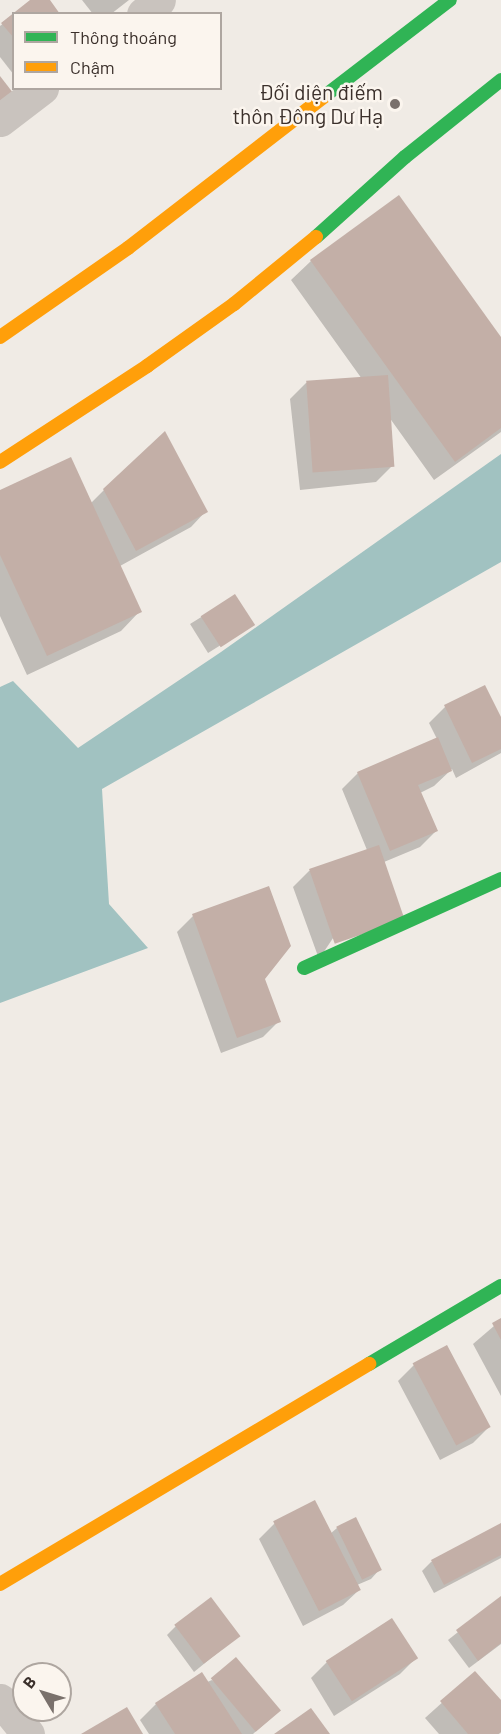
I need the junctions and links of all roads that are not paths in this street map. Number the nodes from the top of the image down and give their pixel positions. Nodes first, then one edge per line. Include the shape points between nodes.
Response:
1 (159, 0) edge
2 (450, 0) edge
3 (145, 12) edge
4 (501, 80) edge
5 (39, 90) edge
6 (0, 120) edge
7 (0, 338) edge
8 (0, 462) edge
9 (501, 879) edge
10 (304, 968) dead end
11 (501, 1286) edge
12 (0, 1584) edge
13 (0, 1700) edge
14 (28, 1734) edge

1 - 3 street
2 - 7 street via 128,248
4 - 8 street via 234,304
5 - 6 street
9 - 10 street
11 - 12 street
13 - 14 street

